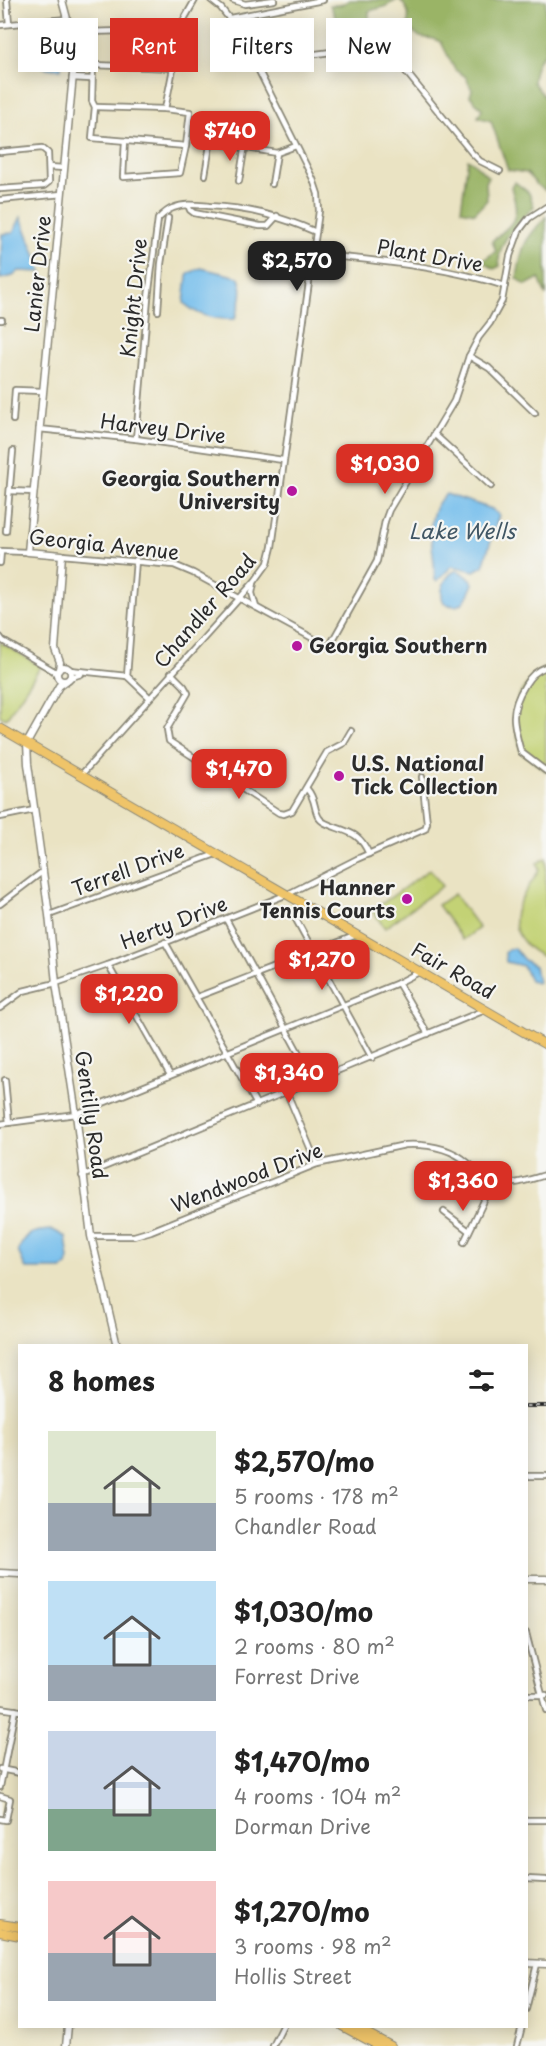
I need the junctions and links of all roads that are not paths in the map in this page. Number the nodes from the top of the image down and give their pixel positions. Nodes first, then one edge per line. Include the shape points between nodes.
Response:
1 (7, 0) edge
2 (62, 0) edge
3 (195, 0) edge
4 (211, 0) edge
5 (231, 0) edge
6 (274, 0) edge
7 (323, 0) edge
8 (221, 8) junction
9 (68, 18) edge
10 (184, 18) edge
11 (230, 18) joint
12 (18, 23) edge
13 (9, 24) junction
14 (0, 25) edge
15 (314, 54) edge
16 (73, 72) edge
17 (92, 72) edge
18 (172, 72) edge
19 (260, 72) edge
20 (72, 78) junction
21 (91, 79) junction
22 (95, 106) junction
23 (165, 109) junction
24 (215, 115) dead end
25 (249, 120) dead end
26 (125, 141) junction
27 (210, 142) junction
28 (186, 146) junction
29 (296, 146) junction
30 (244, 147) junction
31 (0, 152) edge
32 (277, 153) junction
33 (50, 167) junction
34 (64, 168) junction
35 (500, 171) dead end
36 (205, 175) dead end
37 (239, 181) dead end
38 (272, 184) dead end
39 (0, 189) edge
40 (62, 194) junction
41 (0, 200) edge
42 (188, 204) junction
43 (546, 207) edge
44 (245, 209) junction
45 (277, 216) junction
46 (168, 218) dead end
47 (245, 223) junction
48 (316, 232) junction
49 (314, 254) junction
50 (152, 263) junction
51 (162, 264) junction
52 (505, 286) junction
53 (149, 295) junction
54 (159, 295) junction
55 (158, 311) dead end
56 (470, 356) junction
57 (43, 391) junction
58 (535, 413) dead end
59 (13, 420) dead end
60 (39, 429) junction
61 (434, 434) junction
62 (136, 439) junction
63 (13, 451) dead end
64 (283, 460) junction
65 (491, 486) dead end
66 (10, 491) junction
67 (34, 492) junction
68 (6, 531) dead end
69 (0, 551) edge
70 (28, 552) junction
71 (62, 555) junction
72 (136, 560) junction
73 (0, 563) edge
74 (254, 582) junction
75 (239, 598) junction
76 (256, 607) junction
77 (0, 637) edge
78 (546, 667) edge
79 (171, 673) junction
80 (62, 674) junction
81 (127, 676) junction
82 (149, 697) junction
83 (0, 728) edge
84 (351, 731) dead end
85 (27, 743) junction
86 (546, 771) edge
87 (81, 775) junction
88 (422, 777) dead end
89 (307, 789) junction
90 (34, 810) junction
91 (0, 817) edge
92 (217, 853) junction
93 (369, 854) junction
94 (42, 872) junction
95 (288, 894) junction
96 (0, 904) edge
97 (293, 914) dead end
98 (50, 915) junction
99 (226, 919) junction
100 (357, 935) junction
101 (165, 942) junction
102 (313, 952) junction
103 (108, 965) junction
104 (421, 971) junction
105 (256, 974) junction
106 (56, 983) junction
107 (398, 983) junction
108 (197, 997) junction
109 (343, 1005) junction
110 (0, 1008) edge
111 (486, 1010) junction
112 (286, 1028) junction
113 (428, 1034) junction
114 (546, 1045) edge
115 (227, 1052) junction
116 (372, 1058) junction
117 (170, 1075) junction
118 (4, 1080) dead end
119 (314, 1081) junction
120 (288, 1093) junction
121 (258, 1105) junction
122 (76, 1114) junction
123 (9, 1123) junction
124 (0, 1124) edge
125 (317, 1164) junction
126 (546, 1175) edge
127 (82, 1176) junction
128 (493, 1182) junction
129 (444, 1212) dead end
130 (469, 1231) junction
131 (91, 1236) junction
132 (465, 1242) dead end
133 (117, 1344) edge
134 (528, 1476) edge
135 (546, 1476) edge
136 (0, 1573) edge
137 (18, 1574) edge
138 (528, 1579) edge
139 (546, 1579) edge
140 (528, 1640) edge
141 (528, 1695) edge
142 (544, 1695) edge
143 (0, 1707) edge
144 (546, 1710) edge
145 (17, 1711) edge
146 (2, 1769) edge
147 (18, 1773) edge
148 (0, 1787) edge
149 (0, 1796) edge
150 (0, 1819) edge
151 (528, 1820) edge
152 (546, 1820) edge
153 (528, 1879) edge
154 (546, 1880) edge
155 (0, 1924) edge
156 (18, 1928) edge
157 (0, 1932) edge
158 (18, 1936) edge
159 (528, 1964) edge
160 (537, 1964) junction
161 (546, 1964) edge
162 (528, 2001) edge
163 (68, 2028) edge
164 (282, 2028) edge
165 (522, 2028) edge
166 (356, 2029) edge
167 (66, 2046) edge
168 (273, 2046) edge
169 (380, 2046) edge
170 (391, 2046) edge
171 (517, 2046) edge

1 - 13 street
2 - 9 street, Lanier Drive
3 - 10 street
4 - 8 street, Chandler Road
5 - 6 street via 245,4
5 - 8 street
7 - 11 street
8 - 11 street, Chandler Road
12 - 13 street
13 - 14 street
15 - 35 street via 369,47 387,52 472,153
16 - 20 street, Lanier Drive
17 - 21 street
18 - 23 street
19 - 29 street, Chandler Road
20 - 21 street
20 - 34 street, Lanier Drive
21 - 22 street
22 - 23 street
22 - 26 street via 92,138
23 - 28 street via 190,112
24 - 27 street
25 - 30 street
26 - 28 street
26 - 28 street via 123,177 180,173
27 - 30 street
27 - 36 street
29 - 32 street
29 - 48 street, Chandler Road via 318,194
30 - 32 street
30 - 37 street
31 - 33 street via 42,148 48,153
32 - 38 street
33 - 34 street
33 - 39 street via 49,182 44,186
34 - 40 street, Lanier Drive
40 - 41 street
40 - 57 street, Lanier Drive
42 - 44 street, Knight Drive
42 - 47 street via 194,213
42 - 50 street, Knight Drive via 166,211 158,219
43 - 52 street via 519,231
44 - 45 street, Knight Drive
44 - 47 street
45 - 47 street via 268,226
45 - 48 street, Knight Drive
46 - 51 street
48 - 49 street, Chandler Road
49 - 52 street, Plant Drive via 442,270
49 - 64 street, Chandler Road
50 - 51 street
50 - 53 street, Knight Drive
51 - 54 street
52 - 56 street via 496,314
53 - 54 street
53 - 62 street, Knight Drive
54 - 55 street
56 - 58 street via 489,368
56 - 61 street via 454,401
57 - 59 street via 15,390
57 - 60 street, Lanier Drive
60 - 62 street, Harvey Drive
60 - 67 street, Lanier Drive
61 - 65 street
61 - 76 street, Georgia Avenue via 389,510 377,561 329,647
62 - 64 street, Harvey Drive
63 - 66 street
64 - 74 street, Chandler Road via 272,547 268,563
66 - 67 street
66 - 68 street
67 - 70 street, Lanier Drive
69 - 70 street, Georgia Avenue
69 - 73 street
70 - 71 street, Georgia Avenue
71 - 72 street, Georgia Avenue
71 - 80 street via 54,649
72 - 75 street, Georgia Avenue via 174,565
72 - 81 street
74 - 75 street, Chandler Road
74 - 76 street
75 - 76 street, Georgia Avenue
75 - 79 street, Chandler Road
77 - 80 street
78 - 86 street via 538,669 528,681 514,707 521,752
79 - 82 street, Chandler Road
79 - 89 street via 188,693 167,729 169,741 279,813 292,811
80 - 81 street
80 - 85 street
81 - 82 street
82 - 87 street, Chandler Road
83 - 85 main road, Fair Road
84 - 89 street via 344,743 327,752
85 - 87 main road, Fair Road
85 - 90 street, Gentilly Road
87 - 92 main road, Fair Road
88 - 93 street, Herty Drive via 425,829
89 - 93 street via 315,799 321,821 357,835
90 - 91 street
90 - 94 street, Gentilly Road
92 - 95 main road, Fair Road
92 - 98 street, Terrell Drive
93 - 95 street, Herty Drive
94 - 96 street
94 - 98 street, Gentilly Road
95 - 99 street, Herty Drive
95 - 100 main road, Fair Road
97 - 102 street
98 - 106 street, Gentilly Road
99 - 101 street, Herty Drive
99 - 105 street
100 - 102 street
100 - 104 main road, Fair Road
101 - 103 street, Herty Drive
101 - 108 street
102 - 105 street
102 - 109 street
103 - 106 street, Herty Drive
103 - 117 street
104 - 107 street
104 - 111 main road, Fair Road
105 - 108 street
105 - 112 street
106 - 110 street, Herty Drive via 23,991
106 - 122 street, Gentilly Road
107 - 109 street
107 - 113 street
108 - 115 street
109 - 112 street
109 - 116 street
111 - 113 street
111 - 114 main road, Fair Road
112 - 115 street
112 - 119 street
113 - 116 street
115 - 117 street
115 - 121 street
116 - 119 street
117 - 122 street
118 - 123 street
119 - 120 street
120 - 121 street
120 - 125 street
121 - 127 street
122 - 123 street
122 - 127 street, Gentilly Road
123 - 124 street
125 - 128 street, Wendwood Drive via 420,1144 460,1156
125 - 131 street, Wendwood Drive via 151,1232
126 - 128 street via 510,1184
127 - 131 street, Gentilly Road
128 - 130 street
129 - 130 street
130 - 132 street
131 - 133 street, Gentilly Road
134 - 135 street
136 - 137 street
138 - 139 street
140 - 142 street
141 - 142 street
142 - 144 street
143 - 145 street
145 - 146 street
146 - 147 street
146 - 148 street
149 - 150 street via 10,1799 6,1820
151 - 152 street
153 - 154 street
155 - 156 main road
157 - 158 main road
159 - 160 street
160 - 161 street
160 - 162 street
163 - 167 street
164 - 168 street
165 - 171 street
166 - 169 main road
166 - 170 main road

